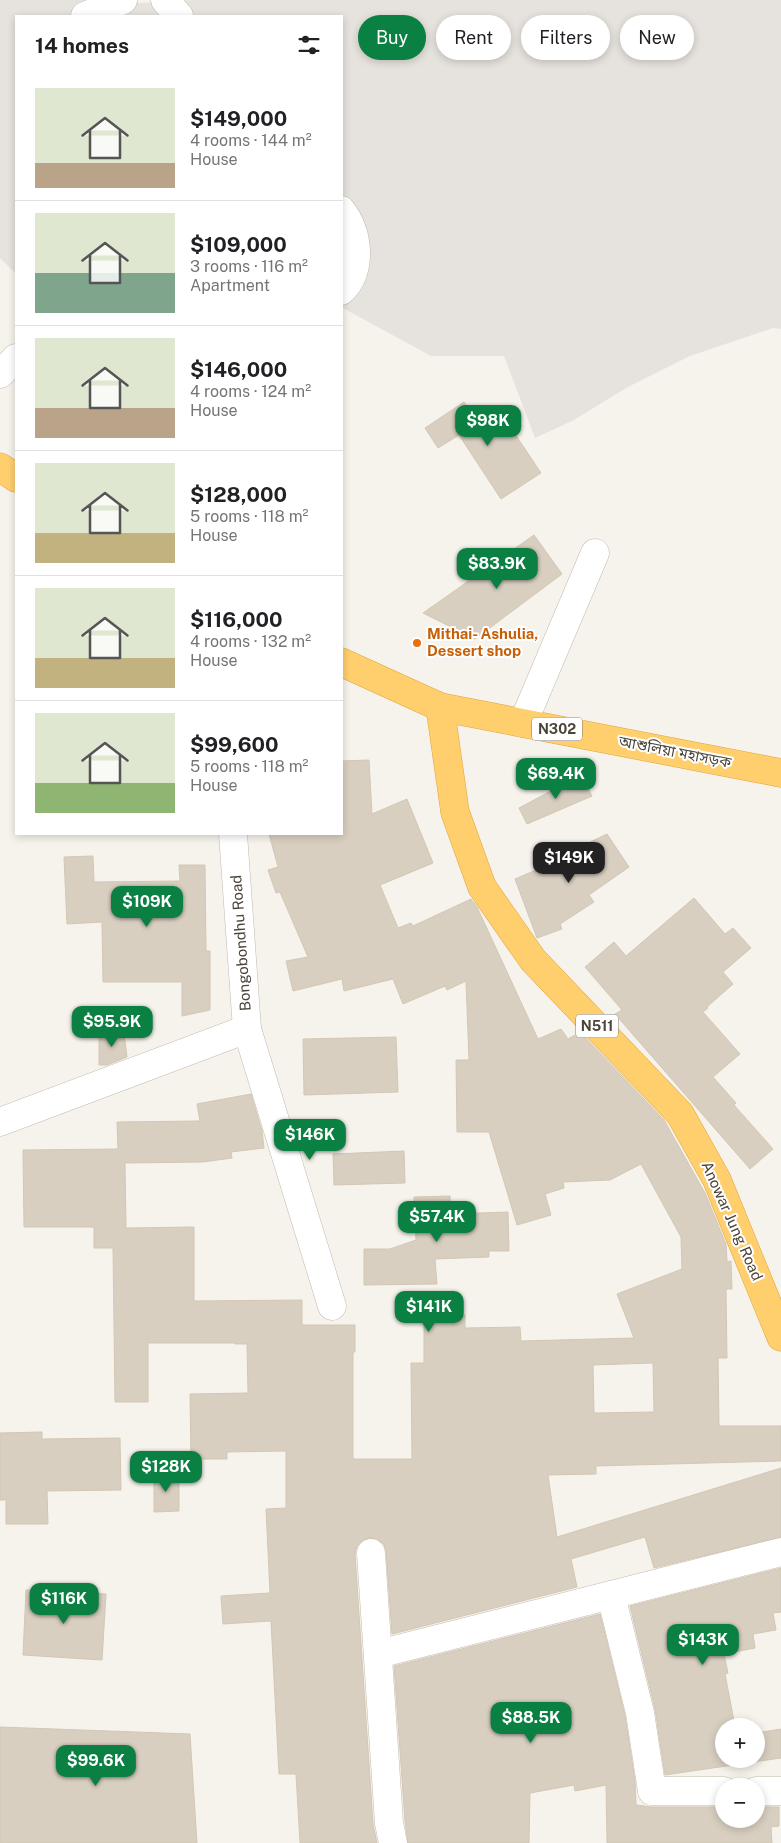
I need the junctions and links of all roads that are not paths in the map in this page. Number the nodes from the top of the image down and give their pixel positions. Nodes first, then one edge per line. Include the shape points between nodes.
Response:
1 (122, 0) edge
2 (165, 0) edge
3 (88, 15) edge
4 (178, 15) edge
5 (343, 212) edge
6 (343, 289) edge
7 (15, 359) edge
8 (0, 374) edge
9 (0, 467) edge
10 (15, 477) edge
11 (595, 553) dead end
12 (343, 663) edge
13 (440, 707) junction
14 (523, 723) junction
15 (781, 773) edge
16 (233, 835) edge
17 (247, 1029) junction
18 (0, 1122) edge
19 (332, 1306) dead end
20 (781, 1337) edge
21 (781, 1552) edge
22 (371, 1554) dead end
23 (611, 1595) junction
24 (378, 1654) junction
25 (715, 1791) edge
26 (765, 1791) edge
27 (781, 1791) edge
28 (393, 1843) edge

1 - 3 street
2 - 4 street
5 - 6 street via 358,248 349,284
7 - 8 street
9 - 10 highway
11 - 14 street
12 - 13 highway, আশুলিয়া মহাসড়ক / N302
13 - 14 highway, আশুলিয়া মহাসড়ক / N302
13 - 20 highway, Anowar Jung Road / N511 via 454,812 482,887 533,960 680,1114 717,1180
14 - 15 highway, আশুলিয়া মহাসড়ক / N302
16 - 17 street, Bongobondhu Road
17 - 18 street, Bongobondhu Road
17 - 19 street
21 - 23 street
22 - 24 street
23 - 24 street
23 - 25 street via 640,1713 652,1791
24 - 28 street
26 - 27 street

